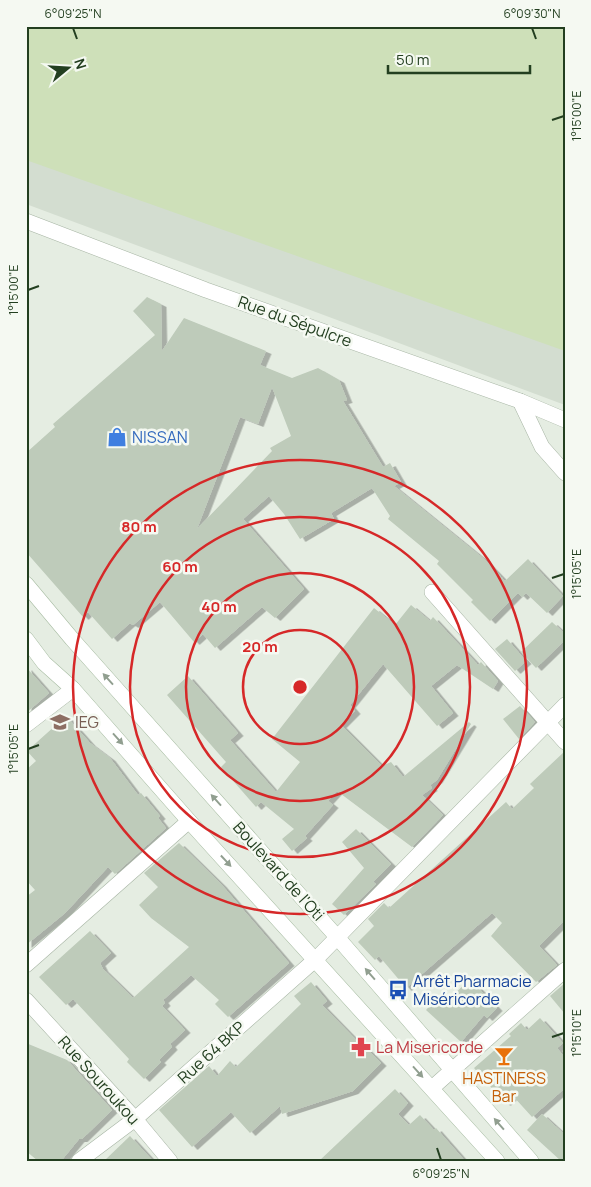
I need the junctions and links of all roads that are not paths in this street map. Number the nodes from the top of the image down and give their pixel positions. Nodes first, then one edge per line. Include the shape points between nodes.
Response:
1 (26, 221) edge
2 (520, 401) junction
3 (565, 420) edge
4 (565, 473) edge
5 (26, 584) edge
6 (432, 592) dead end
7 (26, 639) edge
8 (73, 690) junction
9 (565, 705) edge
10 (546, 723) junction
11 (26, 725) edge
12 (565, 742) edge
13 (189, 822) junction
14 (338, 937) junction
15 (316, 959) junction
16 (26, 965) edge
17 (565, 970) edge
18 (26, 1000) edge
19 (453, 1070) junction
20 (432, 1088) junction
21 (135, 1119) junction
22 (79, 1161) edge
23 (170, 1161) edge
24 (497, 1161) edge
25 (531, 1161) edge

1 - 2 street, Rue du Sépulcre via 206,290
2 - 3 street, Rue du Sépulcre
2 - 4 street via 542,447
14 -> 5 street, Boulevard de l'Oti
6 - 10 street
7 - 8 street, Boulevard de l'Oti
8 - 11 street
8 -> 13 street, Boulevard de l'Oti
9 - 10 street, Rue 64 BKP
10 - 12 street
10 - 14 street, Rue 64 BKP
13 -> 15 street, Boulevard de l'Oti
13 - 16 street
14 - 15 street, Rue 64 BKP
19 -> 14 street, Boulevard de l'Oti
15 -> 20 street, Boulevard de l'Oti
15 - 21 street, Rue 64 BKP
17 - 19 street
18 - 21 street, Rue Souroukou
19 - 20 street
25 -> 19 street, Boulevard de l'Oti
20 - 24 street, Boulevard de l'Oti
21 - 22 street, Rue 64 BKP
21 - 23 street, Rue Souroukou

